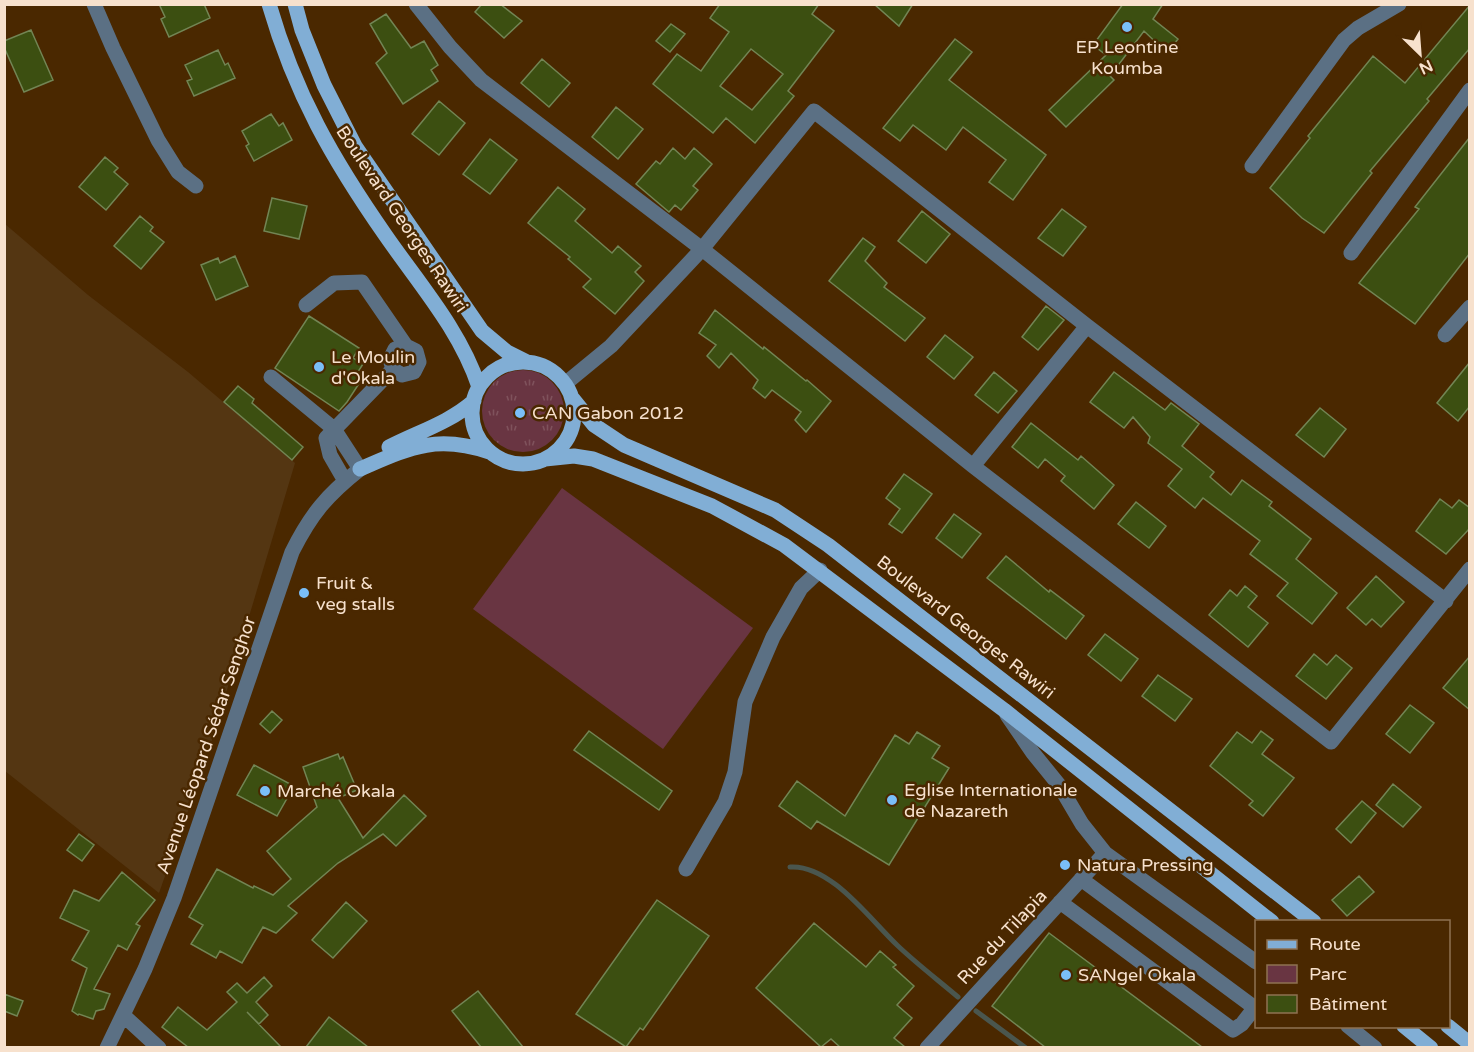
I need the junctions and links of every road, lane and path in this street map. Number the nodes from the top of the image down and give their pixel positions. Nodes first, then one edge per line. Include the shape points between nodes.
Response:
1 (94, 4) edge
2 (269, 4) edge
3 (295, 4) edge
4 (416, 4) edge
5 (1399, 4) edge
6 (1470, 90) edge
7 (1252, 166) dead end
8 (196, 186) dead end
9 (702, 249) junction
10 (1351, 253) dead end
11 (306, 305) dead end
12 (1470, 307) edge
13 (1087, 326) junction
14 (1446, 335) dead end
15 (406, 345) junction
16 (527, 362) junction
17 (393, 369) junction
18 (271, 377) dead end
19 (566, 383) junction
20 (476, 394) junction
21 (573, 399) junction
22 (334, 429) junction
23 (491, 452) junction
24 (545, 459) junction
25 (973, 466) junction
26 (360, 469) junction
27 (345, 481) junction
28 (1470, 569) edge
29 (820, 570) junction
30 (1446, 601) junction
31 (1004, 710) junction
32 (1105, 853) junction
33 (686, 869) dead end
34 (1081, 879) junction
35 (1060, 902) junction
36 (1271, 920) edge
37 (1313, 920) edge
38 (1255, 961) edge
39 (1255, 1006) edge
40 (1255, 1008) edge
41 (123, 1015) junction
42 (1350, 1028) edge
43 (1407, 1028) edge
44 (1450, 1028) edge
45 (1470, 1044) edge
46 (107, 1047) edge
47 (159, 1047) edge
48 (927, 1047) edge
49 (1374, 1047) edge
50 (1431, 1047) edge

1 - 8 street via 158,140 178,172
2 - 20 main road, Boulevard Georges Rawiri via 287,61 330,152 459,338
3 - 16 main road, Boulevard Georges Rawiri via 333,105 371,171 482,331 507,352
4 - 9 street via 482,80
5 - 7 street via 1344,40
6 - 10 street
9 - 13 street via 814,111
9 - 19 street via 611,346
9 - 25 street
11 - 15 street via 334,283 362,282
12 - 14 street
13 - 25 street
13 - 30 street
15 - 17 street via 395,349 390,359
15 - 17 street via 416,351 419,362 414,372 402,375
16 - 19 main road via 555,372
16 - 20 main road via 500,368 488,376
17 - 22 street
18 - 22 street
19 - 21 main road
20 - 23 main road via 472,415 475,429
20 - 26 main road via 462,411 379,453
21 - 24 main road via 575,417 570,434 560,449
21 - 37 main road, Boulevard Georges Rawiri via 594,425 624,445 775,510 828,545
22 - 26 street
22 - 27 street via 326,438 327,444
23 - 24 main road via 517,464
23 - 26 main road via 450,442 436,443 397,452
24 - 29 main road via 593,459 641,477 743,521
25 - 30 street via 1331,742
26 - 27 street, Avenue Léopard Sédar Senghor
27 - 41 street, Avenue Léopard Sédar Senghor via 316,511 292,552 174,898
28 - 30 street
29 - 31 main road
29 - 33 street via 801,588 773,637 745,702 735,772 725,802
31 - 32 street
31 - 36 main road
32 - 34 street, Rue du Tilapia
32 - 38 street
34 - 35 street, Rue du Tilapia
34 - 39 street
35 - 40 street via 1233,1030
35 - 48 street, Rue du Tilapia
41 - 46 street, Avenue Léopard Sédar Senghor
41 - 47 street
42 - 49 street
43 - 50 main road
44 - 45 main road

